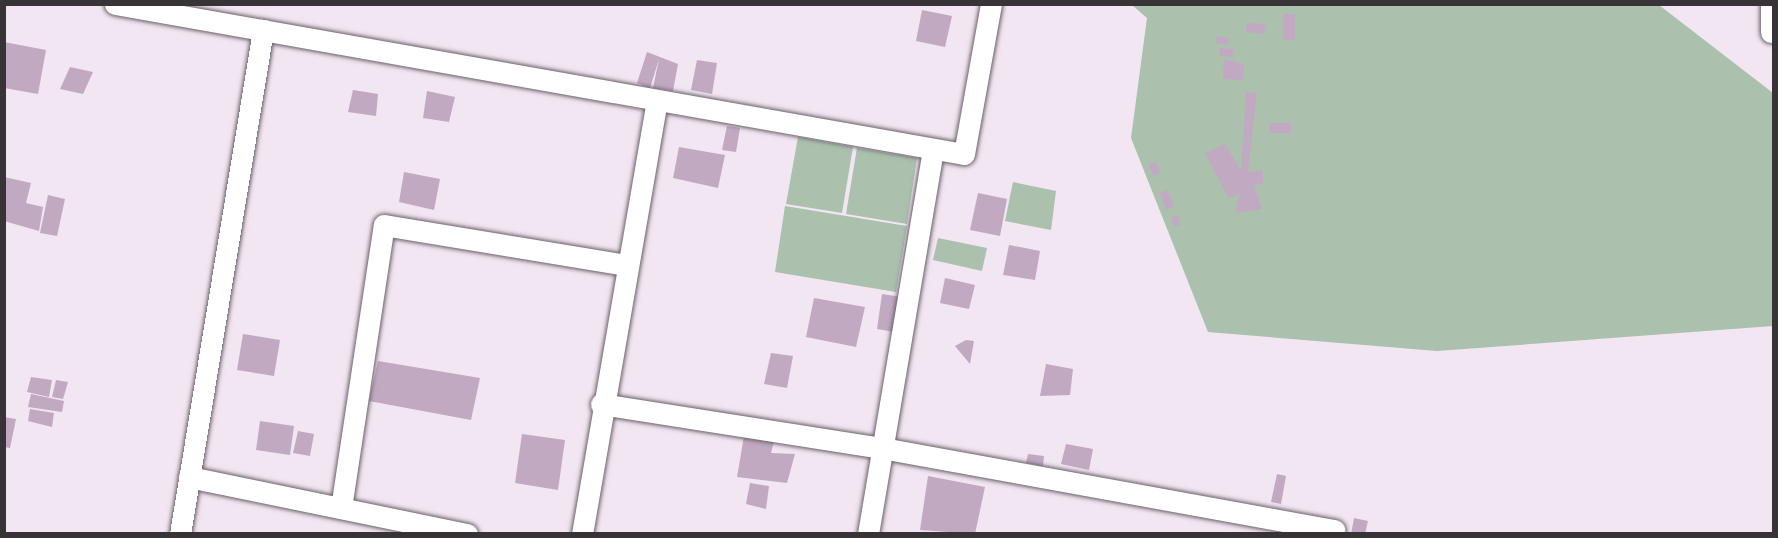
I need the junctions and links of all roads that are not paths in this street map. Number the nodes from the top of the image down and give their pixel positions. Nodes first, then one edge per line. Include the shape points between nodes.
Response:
1 (115, 4) edge
2 (991, 4) edge
3 (1771, 4) edge
4 (143, 7) edge
5 (263, 30) junction
6 (1771, 32) dead end
7 (657, 100) junction
8 (933, 149) junction
9 (626, 265) junction
10 (601, 404) junction
11 (882, 448) junction
12 (189, 477) junction
13 (341, 508) junction
14 (1335, 530) dead end
15 (180, 534) edge
16 (467, 534) edge
17 (582, 534) edge
18 (868, 534) edge

1 - 4 street
2 - 8 street via 964,154
3 - 6 street
4 - 5 street
5 - 7 street
5 - 12 street
7 - 8 street
7 - 9 street
8 - 11 street
9 - 10 street
9 - 13 street via 384,225
10 - 11 street
10 - 17 street
11 - 14 street
11 - 18 street
12 - 13 street
12 - 15 street
13 - 16 street

